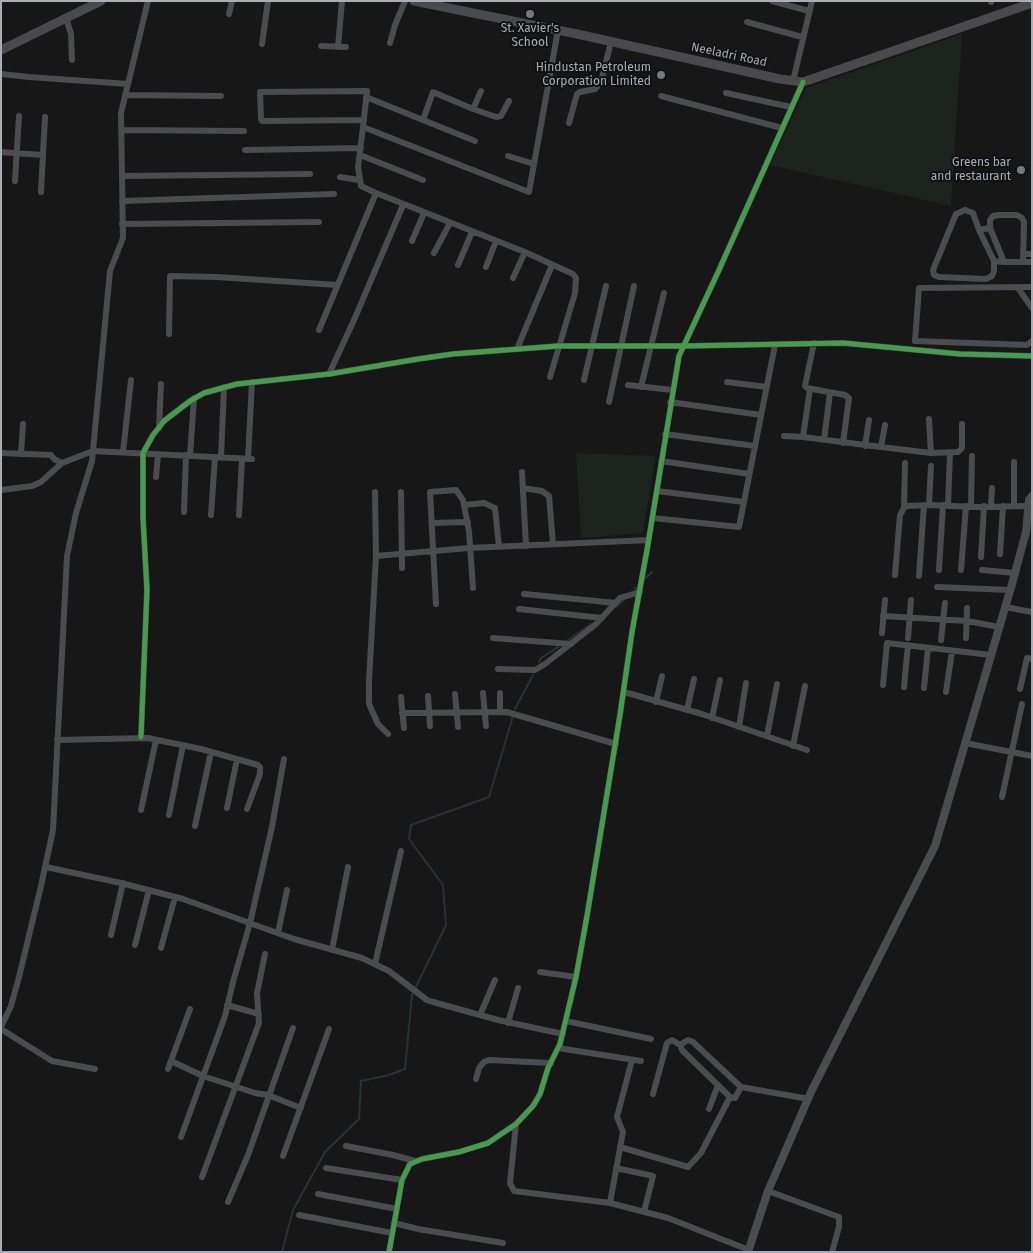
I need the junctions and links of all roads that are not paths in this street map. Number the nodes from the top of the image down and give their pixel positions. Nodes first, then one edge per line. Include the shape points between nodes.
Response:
1 (101, 1) edge
2 (148, 1) edge
3 (232, 1) edge
4 (268, 1) edge
5 (342, 1) edge
6 (404, 1) edge
7 (414, 1) edge
8 (772, 1) edge
9 (812, 1) edge
10 (1032, 4) edge
11 (809, 12) junction
12 (229, 14) dead end
13 (66, 18) junction
14 (747, 22) dead end
15 (558, 30) junction
16 (802, 38) junction
17 (611, 42) junction
18 (262, 44) dead end
19 (390, 44) dead end
20 (321, 46) dead end
21 (338, 47) junction
22 (346, 47) dead end
23 (1, 50) edge
24 (72, 60) dead end
25 (1, 74) edge
26 (793, 81) junction
27 (802, 82) junction
28 (128, 84) junction
29 (481, 91) dead end
30 (726, 93) dead end
31 (125, 95) junction
32 (221, 96) dead end
33 (661, 96) dead end
34 (366, 98) junction
35 (509, 101) dead end
36 (791, 107) junction
37 (473, 109) junction
38 (19, 116) dead end
39 (45, 117) dead end
40 (423, 120) junction
41 (363, 123) junction
42 (569, 123) dead end
43 (782, 128) junction
44 (121, 130) junction
45 (244, 131) dead end
46 (475, 141) dead end
47 (245, 150) dead end
48 (1, 152) edge
49 (360, 152) junction
50 (16, 153) junction
51 (43, 154) junction
52 (508, 156) dead end
53 (534, 164) junction
54 (310, 174) dead end
55 (122, 176) junction
56 (340, 177) dead end
57 (358, 180) junction
58 (424, 180) dead end
59 (15, 181) dead end
60 (41, 192) dead end
61 (376, 193) junction
62 (334, 194) dead end
63 (122, 202) junction
64 (403, 205) junction
65 (424, 213) junction
66 (319, 222) dead end
67 (450, 223) junction
68 (122, 224) junction
69 (990, 228) junction
70 (979, 230) junction
71 (472, 232) junction
72 (412, 241) dead end
73 (496, 242) junction
74 (525, 252) junction
75 (434, 253) dead end
76 (1024, 254) junction
77 (1032, 254) edge
78 (994, 261) junction
79 (1004, 262) junction
80 (1024, 262) junction
81 (1032, 262) edge
82 (458, 265) dead end
83 (552, 265) junction
84 (486, 267) dead end
85 (513, 278) dead end
86 (337, 285) junction
87 (606, 286) dead end
88 (634, 286) dead end
89 (1032, 287) edge
90 (1018, 288) junction
91 (664, 293) dead end
92 (1032, 308) edge
93 (319, 330) dead end
94 (169, 334) dead end
95 (1032, 340) edge
96 (814, 343) junction
97 (775, 345) junction
98 (558, 346) junction
99 (592, 346) junction
100 (620, 346) junction
101 (650, 346) junction
102 (684, 346) junction
103 (517, 349) junction
104 (1032, 356) edge
105 (329, 374) junction
106 (550, 377) dead end
107 (131, 380) dead end
108 (584, 380) dead end
109 (252, 382) junction
110 (727, 382) dead end
111 (161, 384) dead end
112 (628, 386) dead end
113 (641, 386) junction
114 (224, 387) junction
115 (766, 387) junction
116 (810, 389) junction
117 (672, 390) junction
118 (830, 392) junction
119 (194, 398) junction
120 (609, 402) dead end
121 (670, 402) junction
122 (761, 415) junction
123 (929, 419) dead end
124 (869, 420) dead end
125 (23, 424) dead end
126 (962, 424) dead end
127 (885, 425) dead end
128 (159, 428) junction
129 (665, 434) junction
130 (784, 436) dead end
131 (803, 436) junction
132 (824, 440) junction
133 (843, 443) junction
134 (755, 446) junction
135 (865, 446) junction
136 (880, 447) junction
137 (93, 451) junction
138 (123, 452) junction
139 (1, 453) edge
140 (143, 453) junction
141 (930, 453) junction
142 (950, 453) junction
143 (21, 454) junction
144 (158, 454) junction
145 (188, 455) junction
146 (972, 456) dead end
147 (218, 457) junction
148 (248, 459) junction
149 (661, 461) junction
150 (1014, 462) dead end
151 (62, 463) junction
152 (905, 463) dead end
153 (931, 466) dead end
154 (522, 472) dead end
155 (749, 474) junction
156 (156, 477) dead end
157 (523, 488) junction
158 (992, 488) dead end
159 (1, 490) edge
160 (657, 490) junction
161 (375, 492) dead end
162 (401, 492) dead end
163 (1032, 496) edge
164 (744, 502) junction
165 (464, 505) junction
166 (926, 505) junction
167 (946, 506) junction
168 (969, 506) junction
169 (984, 506) junction
170 (992, 506) junction
171 (1003, 506) junction
172 (1014, 506) junction
173 (1029, 506) junction
174 (904, 508) junction
175 (184, 512) dead end
176 (211, 515) dead end
177 (239, 515) dead end
178 (653, 518) junction
179 (468, 522) junction
180 (432, 523) junction
181 (649, 540) junction
182 (553, 544) junction
183 (526, 546) junction
184 (499, 547) junction
185 (469, 548) junction
186 (434, 552) junction
187 (1000, 554) dead end
188 (402, 555) junction
189 (376, 556) junction
190 (981, 557) dead end
191 (402, 568) dead end
192 (939, 570) dead end
193 (961, 570) dead end
194 (982, 570) dead end
195 (1015, 573) junction
196 (895, 575) dead end
197 (919, 576) dead end
198 (937, 587) dead end
199 (473, 588) dead end
200 (1010, 590) junction
201 (640, 592) junction
202 (524, 594) dead end
203 (885, 600) dead end
204 (911, 600) dead end
205 (945, 603) dead end
206 (436, 604) dead end
207 (615, 604) junction
208 (1005, 607) junction
209 (967, 608) dead end
210 (519, 609) dead end
211 (1032, 612) edge
212 (883, 616) junction
213 (600, 618) junction
214 (910, 618) junction
215 (943, 620) junction
216 (967, 621) junction
217 (999, 627) junction
218 (882, 633) dead end
219 (493, 638) dead end
220 (966, 638) dead end
221 (941, 640) dead end
222 (908, 642) junction
223 (571, 644) junction
224 (928, 648) junction
225 (952, 651) junction
226 (991, 655) junction
227 (1032, 659) edge
228 (498, 669) dead end
229 (662, 676) dead end
230 (694, 679) dead end
231 (720, 680) dead end
232 (746, 683) dead end
233 (777, 684) dead end
234 (883, 685) dead end
235 (805, 686) dead end
236 (904, 687) dead end
237 (924, 688) dead end
238 (1020, 689) dead end
239 (624, 692) junction
240 (946, 692) dead end
241 (483, 693) dead end
242 (500, 693) dead end
243 (455, 694) dead end
244 (428, 696) dead end
245 (401, 697) dead end
246 (656, 702) junction
247 (1022, 704) dead end
248 (687, 710) junction
249 (456, 711) junction
250 (484, 711) junction
251 (500, 711) junction
252 (429, 712) junction
253 (402, 713) junction
254 (712, 718) junction
255 (430, 726) dead end
256 (486, 726) dead end
257 (458, 727) dead end
258 (739, 727) junction
259 (404, 728) dead end
260 (388, 734) dead end
261 (767, 736) junction
262 (142, 737) junction
263 (58, 740) junction
264 (156, 740) junction
265 (965, 743) junction
266 (616, 744) junction
267 (183, 745) junction
268 (793, 746) junction
269 (807, 750) dead end
270 (211, 752) junction
271 (1011, 752) junction
272 (1032, 756) edge
273 (237, 759) junction
274 (284, 759) dead end
275 (1002, 797) dead end
276 (226, 808) dead end
277 (247, 809) dead end
278 (142, 810) dead end
279 (169, 815) dead end
280 (195, 826) dead end
281 (401, 851) dead end
282 (46, 867) junction
283 (348, 867) dead end
284 (123, 883) junction
285 (149, 890) junction
286 (287, 890) dead end
287 (175, 897) junction
288 (250, 923) junction
289 (278, 933) junction
290 (111, 935) dead end
291 (135, 945) dead end
292 (161, 948) dead end
293 (332, 950) junction
294 (264, 954) dead end
295 (375, 964) junction
296 (540, 972) dead end
297 (576, 977) junction
298 (495, 980) dead end
299 (518, 988) dead end
300 (227, 1005) junction
301 (190, 1009) dead end
302 (259, 1014) junction
303 (480, 1015) junction
304 (566, 1021) junction
305 (508, 1022) junction
306 (1, 1028) edge
307 (293, 1028) dead end
308 (329, 1029) dead end
309 (563, 1034) junction
310 (651, 1039) dead end
311 (680, 1045) junction
312 (558, 1048) junction
313 (632, 1060) junction
314 (171, 1061) junction
315 (641, 1062) dead end
316 (551, 1063) junction
317 (95, 1069) dead end
318 (168, 1069) dead end
319 (203, 1076) junction
320 (476, 1078) dead end
321 (718, 1085) junction
322 (236, 1087) junction
323 (741, 1087) junction
324 (652, 1094) dead end
325 (268, 1095) junction
326 (730, 1098) junction
327 (809, 1099) junction
328 (301, 1108) junction
329 (709, 1109) dead end
330 (516, 1124) junction
331 (181, 1137) dead end
332 (346, 1146) dead end
333 (620, 1147) junction
334 (283, 1156) dead end
335 (414, 1162) junction
336 (326, 1168) dead end
337 (616, 1168) junction
338 (202, 1177) dead end
339 (402, 1180) junction
340 (768, 1191) junction
341 (318, 1194) dead end
342 (228, 1202) dead end
343 (610, 1203) junction
344 (396, 1209) junction
345 (644, 1212) junction
346 (299, 1215) dead end
347 (394, 1223) junction
348 (392, 1233) junction
349 (503, 1243) dead end
350 (749, 1251) edge
351 (388, 1252) edge
352 (832, 1252) edge

1 - 13 main road
2 - 28 street
3 - 12 street
4 - 18 street
5 - 21 street
6 - 19 street
7 - 15 main road, Neeladri Road
8 - 11 street
9 - 11 street
10 - 27 main road, Neeladri Road
11 - 16 street
13 - 23 main road
13 - 24 street via 71,34
14 - 16 street
15 - 17 main road, Neeladri Road
15 - 53 street
16 - 26 street
17 - 26 main road, Neeladri Road
17 - 42 street via 601,82 595,89 577,94
20 - 21 street
21 - 22 street
25 - 28 street
26 - 27 main road, Neeladri Road
27 - 36 street
28 - 31 street
29 - 37 street
30 - 36 street
31 - 32 street
31 - 44 street
33 - 43 street
34 - 40 street
34 - 41 street
34 - 41 street via 367,91 260,92 262,121
35 - 37 street via 501,116
36 - 43 street
37 - 40 street via 433,92
38 - 50 street
39 - 51 street
40 - 46 street
41 - 49 street
41 - 53 street via 529,192
43 - 102 street
44 - 45 street
44 - 55 street
47 - 49 street
48 - 50 street
49 - 57 street
49 - 58 street
50 - 51 street
50 - 59 street
51 - 60 street
52 - 53 street
54 - 55 street
55 - 63 street
56 - 57 street
57 - 61 street via 360,186
61 - 64 street
61 - 86 street
62 - 63 street
63 - 68 street
64 - 65 street
64 - 105 street
65 - 67 street
65 - 72 street
66 - 68 street
67 - 71 street
67 - 75 street
68 - 137 street via 123,238 110,271
69 - 70 street
69 - 76 street via 990,220 998,214 1022,218
69 - 79 street
70 - 78 street
70 - 78 street via 973,213 965,210 956,214 934,274 939,277 986,279 992,276
71 - 73 street
71 - 82 street
73 - 74 street
73 - 84 street
74 - 83 street
74 - 85 street
76 - 77 street
76 - 80 street
78 - 79 street
79 - 80 street
80 - 81 street
83 - 98 street via 572,274 577,285
83 - 103 street
86 - 93 street
86 - 94 street via 170,276
87 - 99 street
88 - 100 street
89 - 90 street
90 - 92 street
90 - 95 street via 919,288 915,341 1027,345
91 - 101 street
96 - 97 street
96 - 104 street
96 - 116 street via 804,384
97 - 102 street
97 - 115 street
98 - 99 street
98 - 103 street
98 - 106 street
99 - 100 street
99 - 108 street
100 - 101 street
100 - 120 street
101 - 102 street
101 - 113 street
102 - 117 street
103 - 105 street via 436,356
105 - 109 street
107 - 138 street
109 - 114 street
109 - 148 street
110 - 115 street
111 - 128 street
112 - 113 street
113 - 117 street
114 - 119 street
114 - 147 street
115 - 122 street
116 - 118 street
116 - 131 street
117 - 121 street
118 - 132 street
118 - 133 street via 849,398
119 - 128 street
119 - 145 street
121 - 122 street
121 - 129 street
122 - 134 street
123 - 141 street
124 - 135 street
125 - 143 street
126 - 142 street via 961,450
127 - 136 street
128 - 140 street
129 - 134 street
129 - 149 street
130 - 131 street
131 - 132 street
132 - 133 street
133 - 135 street
134 - 155 street
135 - 136 street
136 - 141 street
137 - 138 street
137 - 151 street
137 - 263 street via 68,556
138 - 140 street
139 - 143 street
140 - 144 street
140 - 262 street via 147,590
141 - 142 street
142 - 167 street
143 - 151 street via 51,455
144 - 145 street
144 - 156 street
145 - 147 street
145 - 175 street
146 - 168 street
147 - 148 street
147 - 176 street
148 - 177 street
149 - 155 street
149 - 160 street
150 - 172 street
151 - 159 street via 32,486
152 - 174 street
153 - 166 street
154 - 157 street
155 - 164 street
157 - 182 street via 542,491 549,496
157 - 183 street
158 - 170 street
160 - 164 street
160 - 178 street
161 - 189 street
162 - 188 street
163 - 173 street
164 - 178 street via 739,527
165 - 179 street
165 - 180 street via 456,490 430,492
165 - 184 street via 484,503 495,508
166 - 167 street
166 - 174 street
166 - 197 street
167 - 168 street
167 - 192 street
168 - 169 street
168 - 193 street
169 - 170 street
169 - 190 street
170 - 171 street
171 - 172 street
171 - 187 street
172 - 173 street
173 - 195 street
174 - 196 street via 900,515
178 - 181 street
179 - 180 street
179 - 185 street
180 - 186 street
181 - 182 street
181 - 201 street
182 - 183 street
183 - 184 street
184 - 185 street
185 - 186 street
185 - 199 street
186 - 188 street
186 - 206 street
188 - 189 street
188 - 191 street
189 - 260 street via 369,704 378,724
194 - 195 street
195 - 200 street
198 - 200 street
200 - 208 street
201 - 207 street via 624,596
201 - 239 street
202 - 207 street
203 - 212 street
204 - 214 street
205 - 215 street
207 - 213 street
208 - 211 street
208 - 217 street
209 - 216 street
210 - 213 street
212 - 214 street
212 - 218 street
213 - 223 street
214 - 215 street
214 - 222 street
215 - 216 street
215 - 221 street
216 - 217 street
216 - 220 street
217 - 226 street
219 - 223 street
222 - 224 street
222 - 234 street via 887,644
222 - 236 street
223 - 228 street via 535,670
224 - 225 street
224 - 237 street
225 - 226 street
225 - 240 street
226 - 265 street
227 - 238 street via 1028,658
229 - 246 street
230 - 248 street
231 - 254 street
232 - 258 street
233 - 261 street
235 - 268 street
239 - 246 street
239 - 266 street
241 - 250 street
242 - 251 street
243 - 249 street
244 - 252 street
245 - 253 street
246 - 248 street
247 - 271 street
248 - 254 street
249 - 250 street
249 - 252 street
249 - 257 street
250 - 251 street
250 - 256 street
251 - 266 street
252 - 253 street
252 - 255 street
253 - 259 street
254 - 258 street
258 - 261 street
261 - 268 street
262 - 263 street
262 - 264 street
263 - 282 street via 53,830
264 - 267 street
264 - 278 street
265 - 271 street
265 - 327 street via 935,846
266 - 297 street
267 - 270 street
267 - 279 street
268 - 269 street
270 - 273 street
270 - 280 street
271 - 272 street
271 - 275 street
273 - 276 street
273 - 277 street via 260,766
274 - 288 street
281 - 295 street
282 - 284 street
282 - 306 street via 12,1000
283 - 293 street
284 - 285 street
284 - 290 street
285 - 287 street
285 - 291 street
286 - 289 street
287 - 288 street
287 - 292 street
288 - 289 street
288 - 300 street
289 - 293 street
293 - 295 street
294 - 302 street via 257,992
295 - 303 street via 433,1002
296 - 297 street
297 - 304 street
298 - 303 street
299 - 305 street
300 - 302 street
300 - 319 street
301 - 314 street
302 - 322 street via 259,1023
303 - 305 street
304 - 309 street
304 - 310 street
305 - 309 street
306 - 317 street via 52,1061
307 - 325 street
308 - 328 street
309 - 312 street
311 - 321 street
311 - 323 street via 688,1040 693,1042
311 - 324 street via 672,1040 667,1043
312 - 313 street
312 - 316 street
313 - 315 street
313 - 333 street via 617,1117 623,1132
314 - 318 street
314 - 319 street
316 - 320 street via 489,1060 479,1068
316 - 330 street via 540,1094
319 - 322 street
319 - 331 street
321 - 326 street
321 - 329 street
322 - 325 street
322 - 338 street
323 - 326 street via 735,1098
323 - 327 street
325 - 328 street
325 - 342 street
326 - 333 street via 701,1153 688,1167
327 - 340 street
328 - 334 street
330 - 335 street via 475,1148
330 - 343 street via 510,1183 514,1192
332 - 335 street
333 - 337 street
335 - 339 street via 406,1169
336 - 339 street
337 - 343 street
337 - 345 street via 653,1176
339 - 344 street
340 - 350 street
340 - 352 street via 839,1217
341 - 344 street
343 - 345 street
344 - 347 street
345 - 350 street via 668,1218
346 - 348 street
347 - 348 street
347 - 349 street
348 - 351 street

